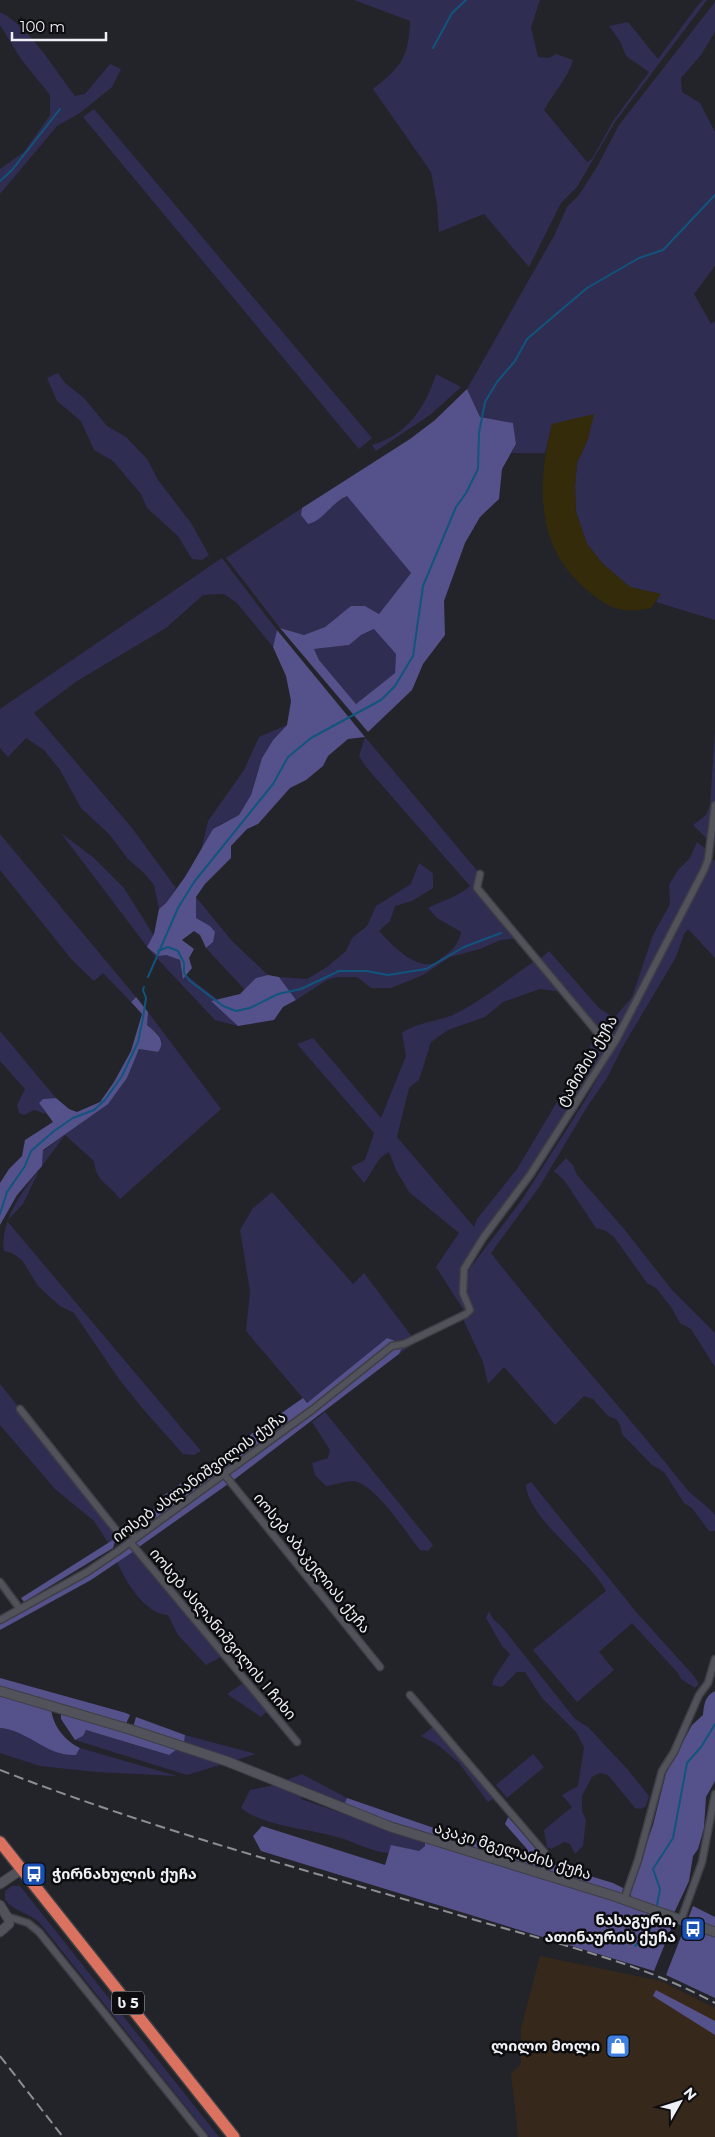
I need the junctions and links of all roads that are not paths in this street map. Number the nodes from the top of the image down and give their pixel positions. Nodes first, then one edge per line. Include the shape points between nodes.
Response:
1 (715, 805) edge
2 (480, 874) dead end
3 (616, 1040) junction
4 (466, 1314) joint
5 (20, 1409) dead end
6 (224, 1474) junction
7 (120, 1535) junction
8 (133, 1540) junction
9 (120, 1550) junction
10 (0, 1582) edge
11 (20, 1609) junction
12 (0, 1620) edge
13 (715, 1659) edge
14 (380, 1667) dead end
15 (0, 1691) edge
16 (410, 1696) dead end
17 (297, 1742) dead end
18 (715, 1794) edge
19 (1, 1842) edge
20 (22, 1870) junction
21 (540, 1874) junction
22 (0, 1884) edge
23 (624, 1900) junction
24 (0, 1905) edge
25 (9, 1917) junction
26 (680, 1920) junction
27 (0, 1932) edge
28 (715, 1932) edge
29 (204, 2137) edge
30 (234, 2137) edge

1 - 3 street, ტამიშის ქუჩა via 704,870
2 - 3 street via 477,888 598,1033
3 - 4 street, ტამიშის ქუჩა via 530,1175 464,1269 463,1293 470,1310
4 - 6 street, იოსებ ასლანიშვილის ქუჩა via 404,1344 392,1346
5 - 7 street
6 - 8 street, იოსებ ასლანიშვილის ქუჩა
6 - 14 street, იოსებ აბაკელიას ქუჩა
7 - 8 street via 128,1528
7 - 9 street
8 - 9 street, იოსებ ასლანიშვილის ქუჩა
8 - 17 street, იოსებ ასლანიშვილის I ჩიხი
9 - 11 street, იოსებ ასლანიშვილის ქუჩა via 88,1572
10 - 11 street
11 - 12 street, იოსებ ასლანიშვილის ქუჩა
13 - 23 street via 708,1683 662,1771
15 - 21 street, აკაკი მგელაძის ქუჩა via 226,1761 391,1827
16 - 21 street via 544,1852
18 - 26 street via 702,1862
19 - 20 highway, ს 5
20 - 22 street
20 - 30 highway, ს 5
21 - 23 street, აკაკი მგელაძის ქუჩა
23 - 26 street, აკაკი მგელაძის ქუჩა
24 - 25 street
25 - 27 street via 9,1924
25 - 29 street via 28,1923 39,1932
26 - 28 street, აკაკი მგელაძის ქუჩა

